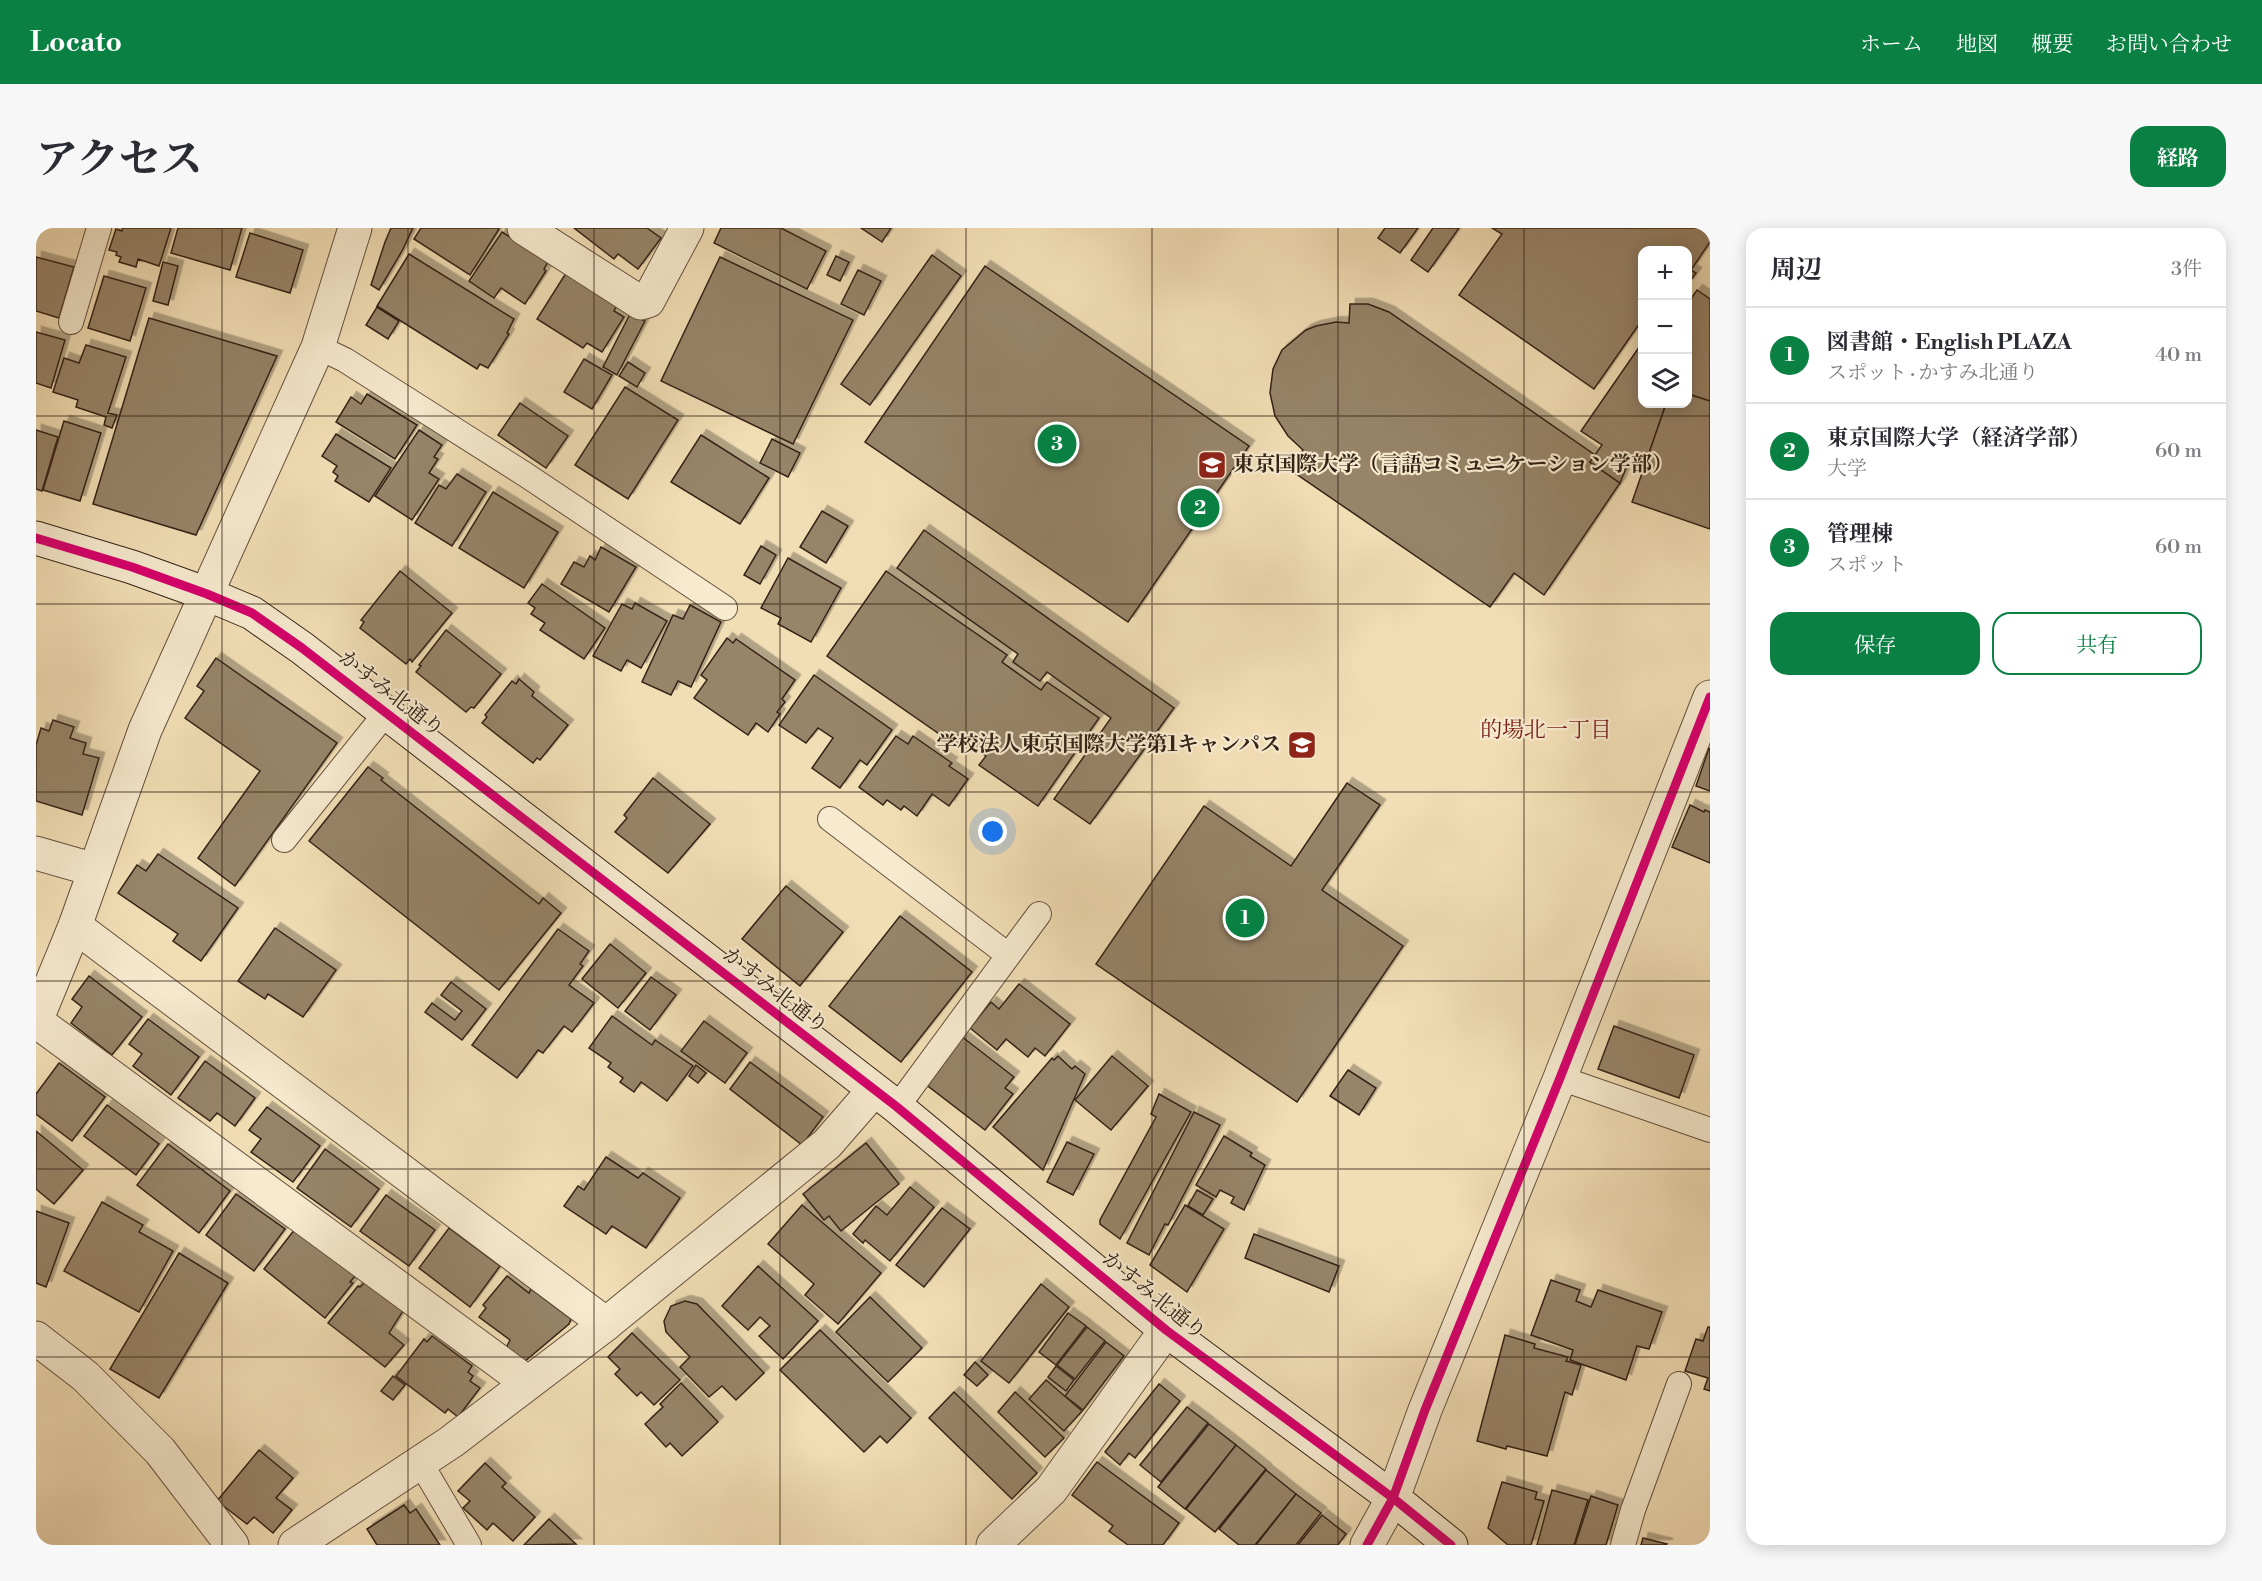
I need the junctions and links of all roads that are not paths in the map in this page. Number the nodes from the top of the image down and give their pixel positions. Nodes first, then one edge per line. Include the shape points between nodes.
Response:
1 (99, 228) edge
2 (355, 228) edge
3 (524, 228) edge
4 (687, 228) edge
5 (71, 322) dead end
6 (318, 347) junction
7 (36, 538) edge
8 (207, 594) junction
9 (725, 608) dead end
10 (1710, 697) edge
11 (386, 713) junction
12 (830, 819) dead end
13 (284, 840) dead end
14 (36, 854) edge
15 (95, 870) junction
16 (1039, 914) dead end
17 (75, 926) junction
18 (1008, 956) junction
19 (36, 1021) edge
20 (1560, 1078) junction
21 (885, 1099) junction
22 (1710, 1130) edge
23 (606, 1324) junction
24 (1166, 1330) junction
25 (36, 1338) edge
26 (528, 1383) junction
27 (1679, 1384) dead end
28 (420, 1462) junction
29 (1393, 1498) junction
30 (232, 1545) edge
31 (295, 1545) edge
32 (469, 1545) edge
33 (993, 1545) edge
34 (1367, 1545) edge
35 (1451, 1545) edge
36 (1623, 1545) edge

1 - 5 lane
2 - 6 street
3 - 4 street via 641,303 648,301
6 - 8 street
6 - 9 lane via 345,360 526,475
7 - 8 street, かすみ北通り
8 - 11 street, かすみ北通り via 252,614
8 - 15 street via 145,730
10 - 20 street
11 - 13 lane
11 - 21 street, かすみ北通り
12 - 18 lane
14 - 15 street
15 - 17 street
16 - 18 lane
17 - 19 street
17 - 23 street
18 - 21 lane
19 - 26 street
20 - 22 lane
20 - 29 street
21 - 23 street
21 - 24 street, かすみ北通り
23 - 26 street
24 - 29 street, かすみ北通り
24 - 33 street via 1051,1490
25 - 30 street via 85,1376 160,1451
26 - 28 street
27 - 36 lane
28 - 31 street
28 - 32 lane
29 - 34 street
29 - 35 street, かすみ北通り

